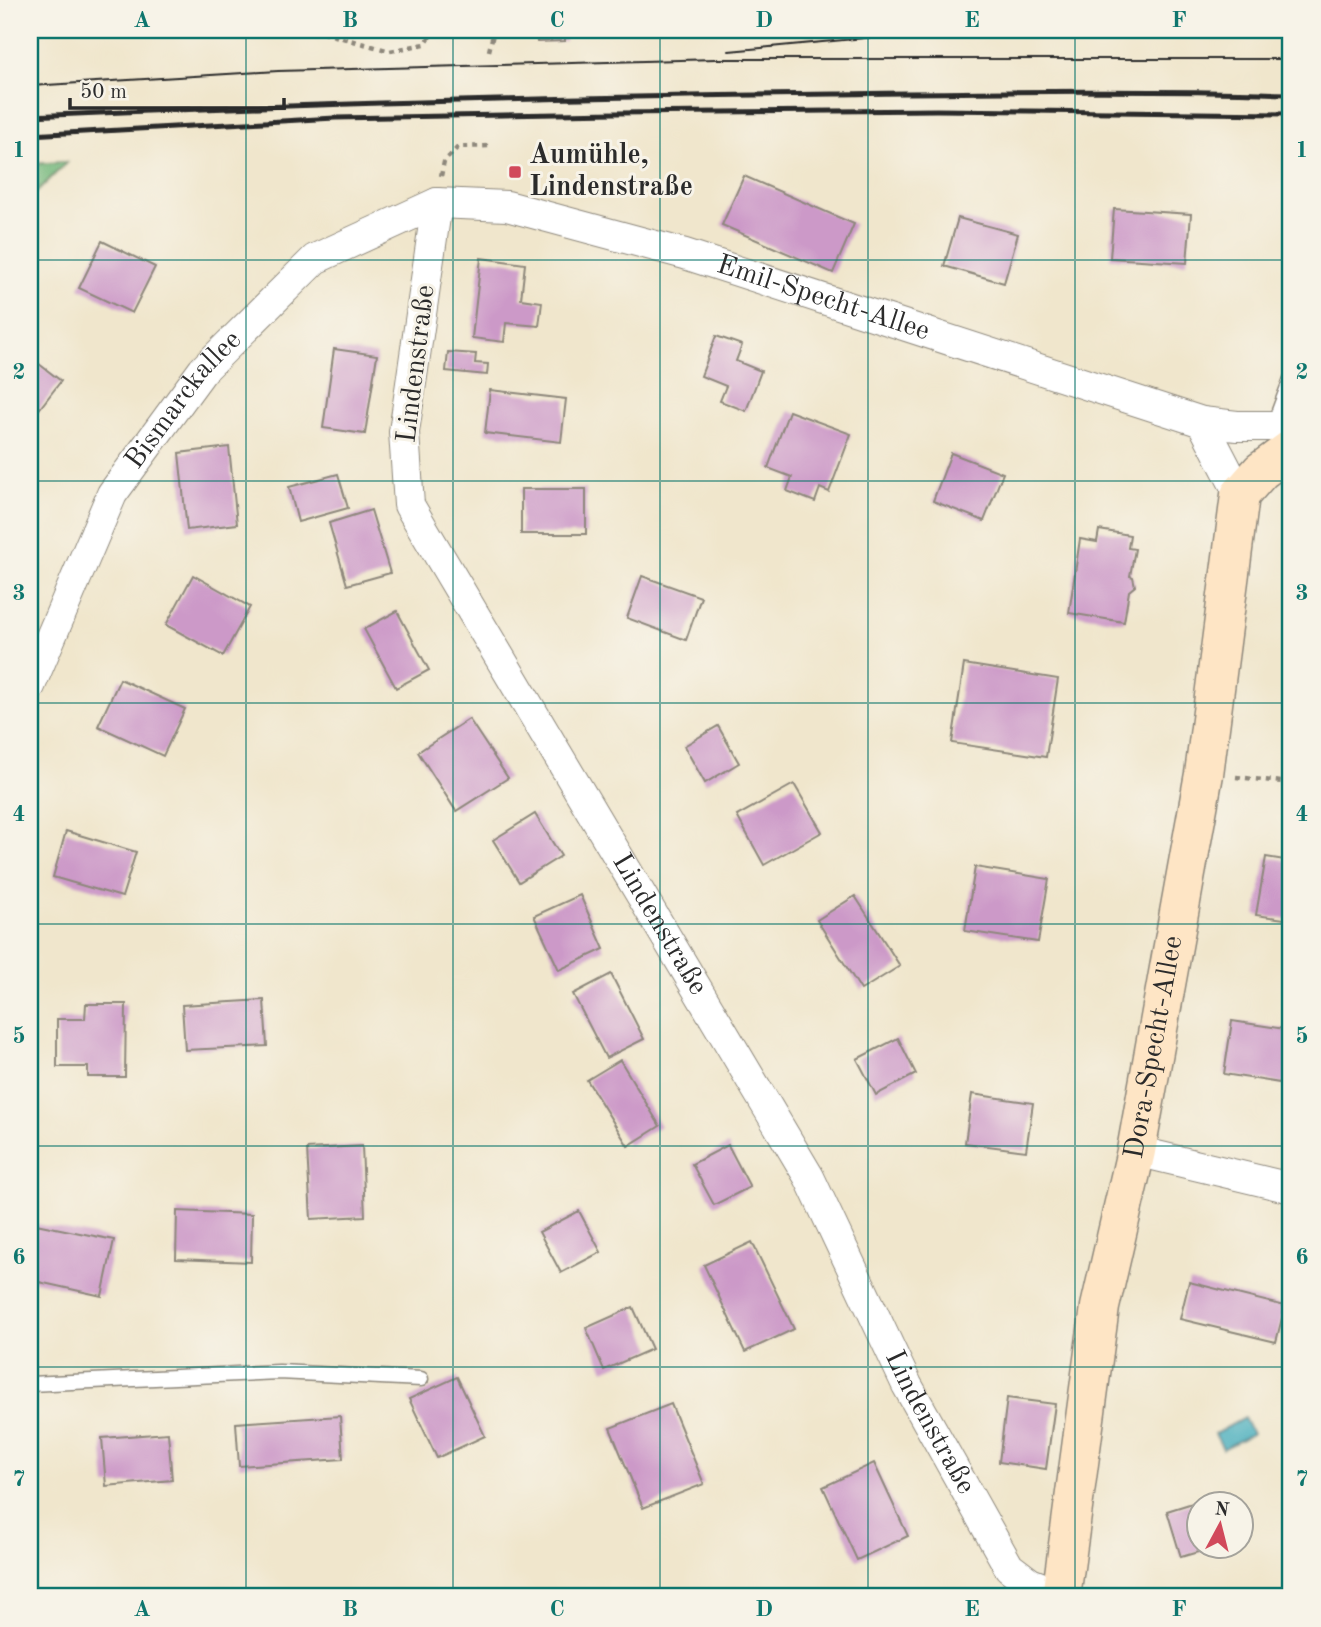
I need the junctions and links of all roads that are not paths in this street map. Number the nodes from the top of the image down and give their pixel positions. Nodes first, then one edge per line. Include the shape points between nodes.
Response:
1 (437, 203) junction
2 (1291, 379) edge
3 (1202, 422) junction
4 (1285, 434) edge
5 (1240, 495) junction
6 (30, 687) edge
7 (1136, 1151) junction
8 (1291, 1188) edge
9 (421, 1379) dead end
10 (30, 1384) edge
11 (1061, 1596) edge

1 - 3 street, Emil-Specht-Allee via 507,206 685,254
1 - 6 street, Bismarckallee via 315,259 203,370 112,494
1 - 11 street, Lindenstraße via 404,432 409,505 809,1177 907,1385 1009,1567 1030,1583
2 - 4 lane
3 - 4 street, Emil-Specht-Allee
3 - 5 street
4 - 5 street
5 - 7 street, Dora-Specht-Allee via 1204,774
7 - 8 street
7 - 11 street, Dora-Specht-Allee via 1100,1307
9 - 10 lane via 279,1372

